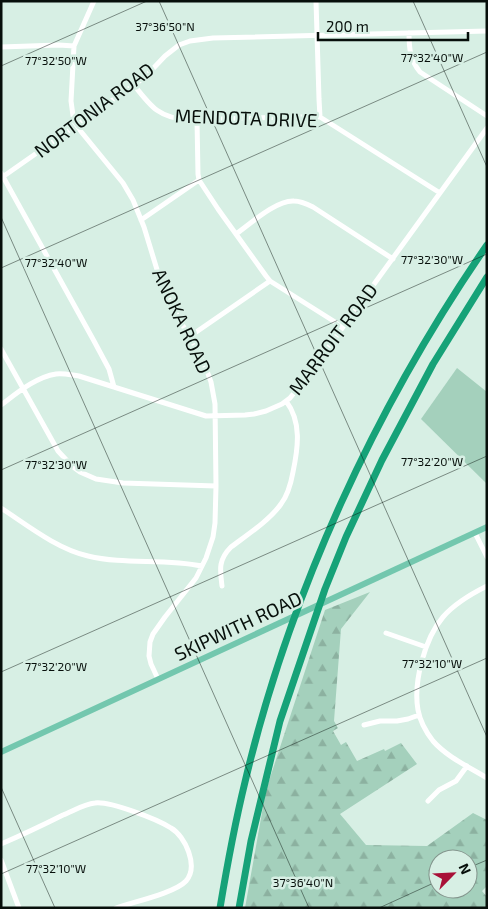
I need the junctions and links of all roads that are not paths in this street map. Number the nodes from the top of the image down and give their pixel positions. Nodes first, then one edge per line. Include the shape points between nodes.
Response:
1 (94, 1) edge
2 (316, 1) edge
3 (487, 31) edge
4 (409, 33) junction
5 (317, 36) junction
6 (1, 46) edge
7 (74, 46) junction
8 (134, 85) junction
9 (487, 116) edge
10 (320, 117) junction
11 (197, 120) junction
12 (76, 126) junction
13 (487, 128) edge
14 (2, 176) edge
15 (199, 180) junction
16 (440, 193) junction
17 (141, 220) junction
18 (236, 234) junction
19 (487, 245) edge
20 (392, 259) junction
21 (487, 277) edge
22 (270, 281) junction
23 (343, 327) junction
24 (189, 337) junction
25 (1, 349) edge
26 (114, 386) junction
27 (24, 390) junction
28 (286, 401) junction
29 (1, 405) edge
30 (215, 415) junction
31 (216, 486) junction
32 (1, 508) edge
33 (487, 527) edge
34 (475, 532) junction
35 (487, 557) edge
36 (202, 566) junction
37 (222, 586) dead end
38 (487, 586) edge
39 (386, 632) dead end
40 (426, 647) junction
41 (158, 679) junction
42 (419, 715) junction
43 (364, 725) dead end
44 (1, 752) edge
45 (467, 766) junction
46 (487, 778) edge
47 (428, 801) dead end
48 (1, 844) edge
49 (1, 860) edge
50 (19, 908) edge
51 (116, 908) edge
52 (220, 908) edge
53 (239, 908) edge

1 - 7 street, ANOKA ROAD
2 - 5 street
3 - 4 street, NORTONIA ROAD
4 - 5 street, NORTONIA ROAD
4 - 9 street via 410,55 420,72
5 - 8 street, NORTONIA ROAD via 190,41 171,50
5 - 10 street
6 - 7 street
7 - 12 street, ANOKA ROAD via 70,101
8 - 11 street, MENDOTA DRIVE via 150,104 166,116
8 - 12 street, NORTONIA ROAD
10 - 11 street, MENDOTA DRIVE
10 - 16 street, MENDOTA DRIVE
11 - 15 street
12 - 14 street, NORTONIA ROAD
12 - 17 street, ANOKA ROAD via 131,195
13 - 16 street, MARROIT ROAD
14 - 26 street via 94,341
15 - 17 street
15 - 18 street
16 - 20 street, MARROIT ROAD
17 - 24 street, ANOKA ROAD via 162,286
18 - 20 street via 279,204 299,201
18 - 22 street
19 - 52 highway via 407,373 365,452 312,574 276,671 257,737
20 - 23 street, MARROIT ROAD
21 - 53 highway via 433,364 382,460 325,589 280,721 250,841
22 - 23 street
22 - 24 street
23 - 28 street, MARROIT ROAD
24 - 30 street, ANOKA ROAD via 207,371
25 - 27 street
26 - 27 street, MARROIT ROAD via 58,374 41,379
26 - 30 street, MARROIT ROAD via 206,416
27 - 29 street, MARROIT ROAD
27 - 31 street via 58,451 80,472 96,479 122,483
28 - 30 street, MARROIT ROAD via 254,414
28 - 37 street via 296,423 298,440 289,489 273,514 225,553 220,565
30 - 31 street, ANOKA ROAD
31 - 36 street, ANOKA ROAD via 213,537
32 - 36 street via 76,553 124,561
33 - 34 main road, SKIPWITH ROAD
34 - 35 street
34 - 41 main road, SKIPWITH ROAD
36 - 41 street, ANOKA ROAD via 153,634 149,656
38 - 40 street via 452,607
39 - 40 street
40 - 42 street via 417,691
41 - 44 main road, SKIPWITH ROAD
42 - 43 street
42 - 45 street via 434,741
45 - 46 street
45 - 47 street via 456,781 439,790
48 - 51 street via 96,803 111,804 170,827 181,839 191,859 188,879 163,893
49 - 50 street

